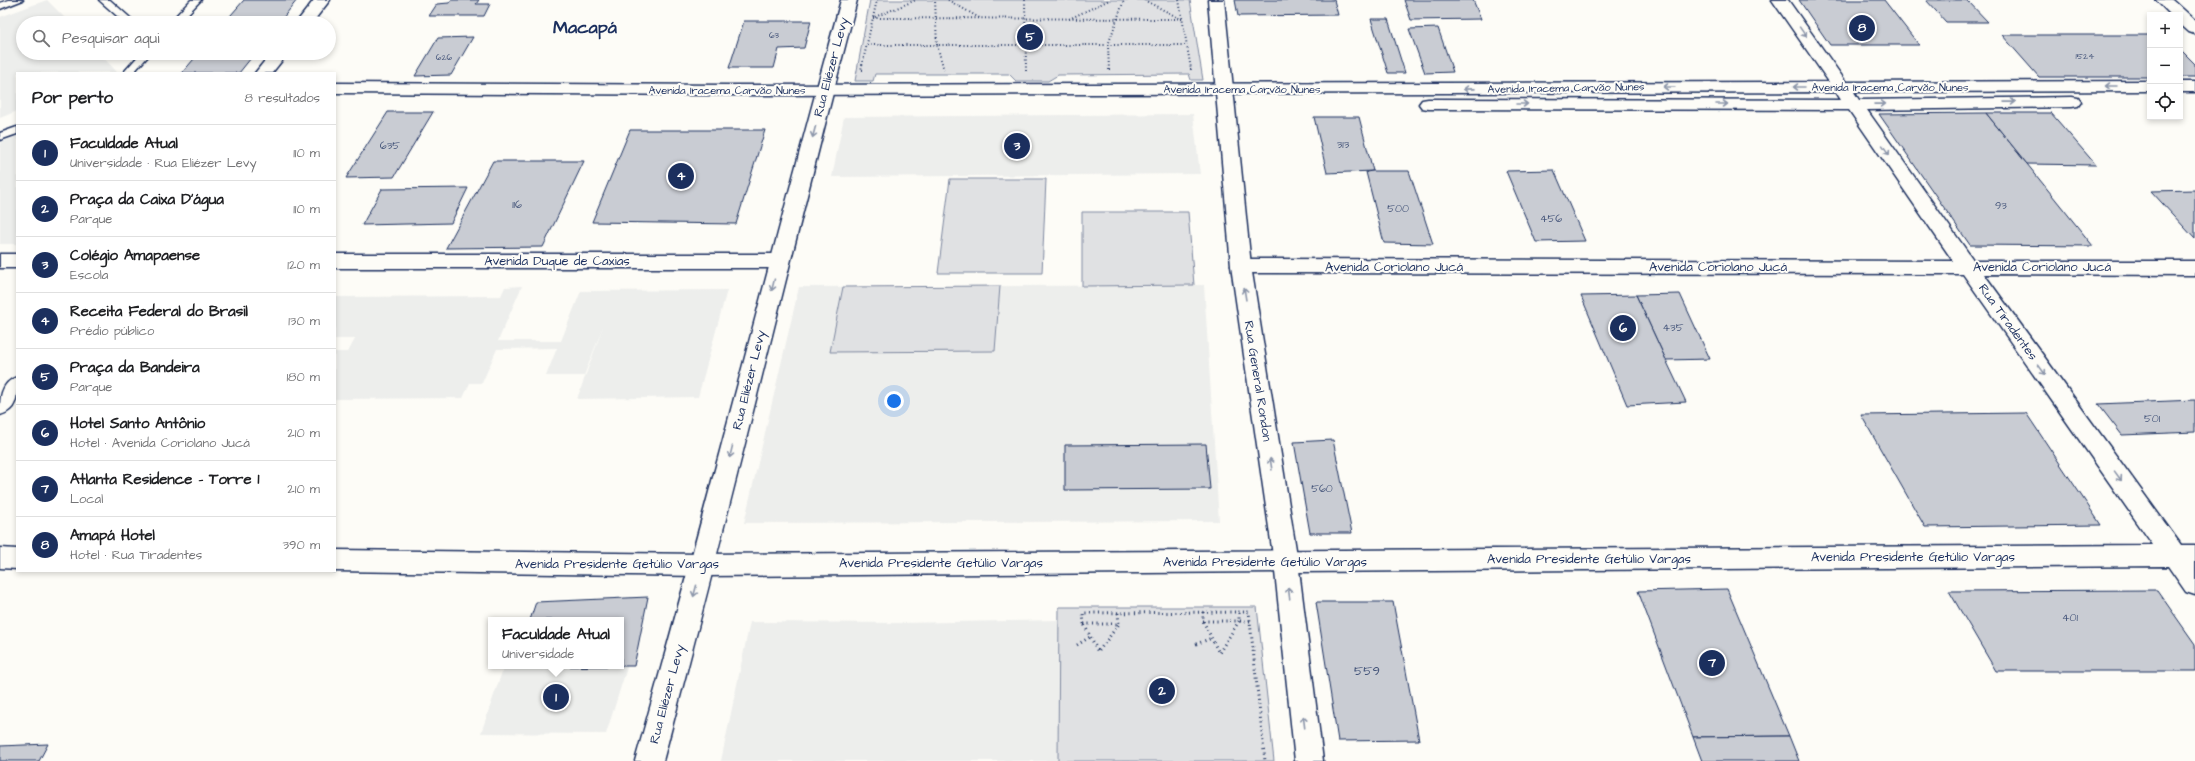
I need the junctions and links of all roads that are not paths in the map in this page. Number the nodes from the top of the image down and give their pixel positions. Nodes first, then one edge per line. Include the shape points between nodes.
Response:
1 (18, 0) edge
2 (104, 0) edge
3 (196, 0) edge
4 (322, 0) edge
5 (849, 0) edge
6 (1216, 0) edge
7 (1780, 0) edge
8 (2164, 0) edge
9 (0, 6) edge
10 (2177, 12) edge
11 (123, 16) edge
12 (181, 16) edge
13 (309, 16) edge
14 (2183, 18) edge
15 (2195, 29) edge
16 (140, 60) edge
17 (274, 60) edge
18 (129, 72) edge
19 (265, 72) edge
20 (2147, 86) edge
21 (2183, 86) edge
22 (1842, 87) junction
23 (2195, 87) edge
24 (336, 88) edge
25 (1226, 96) junction
26 (824, 97) junction
27 (1395, 97) junction
28 (336, 102) edge
29 (2147, 102) edge
30 (2183, 102) edge
31 (2195, 102) edge
32 (1854, 105) junction
33 (16, 130) edge
34 (0, 138) edge
35 (0, 260) edge
36 (16, 260) edge
37 (336, 261) edge
38 (779, 261) junction
39 (1241, 266) junction
40 (1968, 267) junction
41 (2195, 268) edge
42 (16, 386) edge
43 (0, 407) edge
44 (2185, 555) edge
45 (0, 558) edge
46 (16, 558) edge
47 (336, 561) edge
48 (1286, 562) junction
49 (703, 565) junction
50 (2195, 584) edge
51 (649, 761) edge
52 (1308, 761) edge

1 - 9 lane
2 - 11 lane
3 - 12 lane
4 - 13 street
5 - 26 street, Rua Eliézer Levy
6 - 25 street, Rua General Rondon
7 -> 22 street, Rua Tiradentes
8 - 10 street
14 - 15 street
16 - 18 lane
17 - 19 street
20 -> 22 street, Avenida Iracema Carvão Nunes
21 - 23 street
22 -> 27 street, Avenida Iracema Carvão Nunes via 1628,87
22 - 32 street, Rua Tiradentes
24 - 26 street, Avenida Iracema Carvão Nunes
25 - 26 street, Avenida Iracema Carvão Nunes
25 - 27 street, Avenida Iracema Carvão Nunes
25 - 39 street, Rua General Rondon
26 - 28 street, Avenida Iracema Carvão Nunes
26 -> 38 street, Rua Eliézer Levy
27 -> 32 street, Avenida Iracema Carvão Nunes
32 -> 29 street, Avenida Iracema Carvão Nunes
30 - 31 street
32 -> 40 street, Rua Tiradentes
33 - 34 lane
35 - 36 street
37 - 38 street, Avenida Duque de Caxias
38 -> 49 street, Rua Eliézer Levy
39 - 40 street, Avenida Coriolano Jucá
48 -> 39 street, Rua General Rondon
40 - 41 street, Avenida Coriolano Jucá
40 -> 44 street, Rua Tiradentes
42 - 43 street
44 - 48 street, Avenida Presidente Getúlio Vargas
44 - 50 street, Rua Tiradentes
45 - 46 street
47 - 49 street, Avenida Presidente Getúlio Vargas
48 - 49 street, Avenida Presidente Getúlio Vargas
52 -> 48 street, Rua General Rondon
49 -> 51 street, Rua Eliézer Levy

